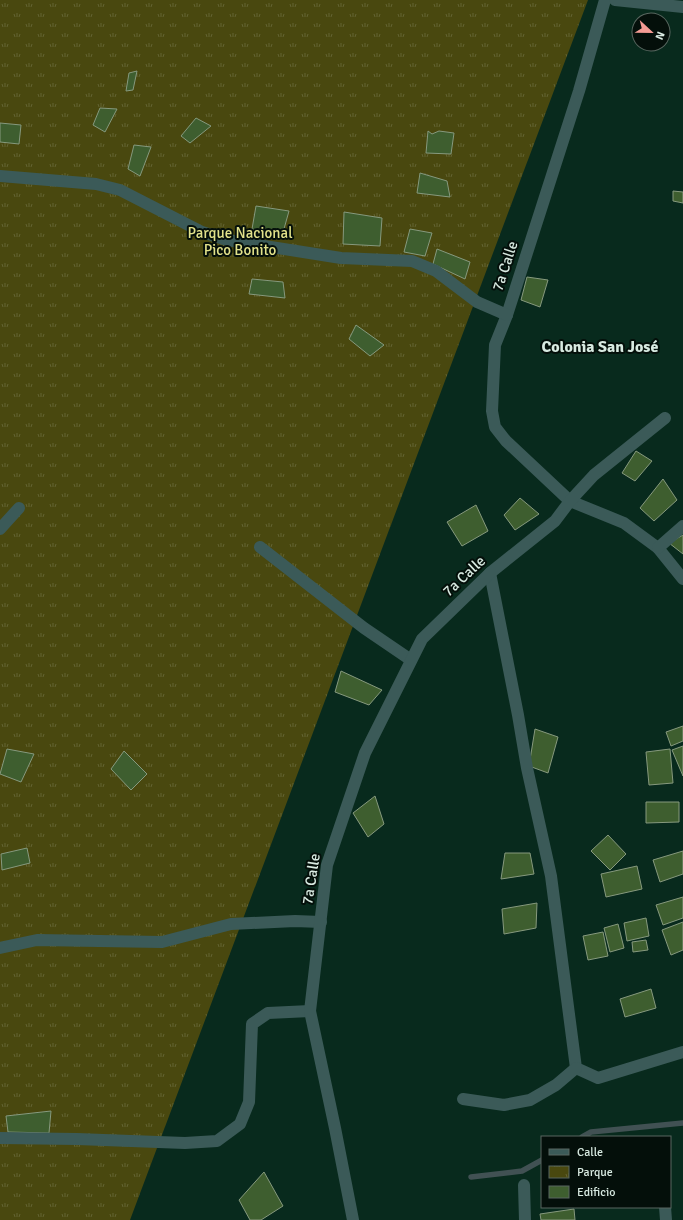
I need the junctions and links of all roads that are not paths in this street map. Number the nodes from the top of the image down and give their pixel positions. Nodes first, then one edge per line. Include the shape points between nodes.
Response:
1 (606, 0) edge
2 (615, 0) edge
3 (683, 7) edge
4 (0, 176) edge
5 (506, 315) junction
6 (665, 418) dead end
7 (570, 500) junction
8 (19, 508) dead end
9 (683, 526) edge
10 (0, 529) edge
11 (260, 547) dead end
12 (658, 548) junction
13 (490, 573) junction
14 (683, 579) edge
15 (411, 660) junction
16 (320, 922) junction
17 (0, 948) edge
18 (310, 1011) junction
19 (683, 1052) edge
20 (576, 1068) junction
21 (464, 1099) dead end
22 (0, 1138) edge
23 (524, 1185) dead end
24 (665, 1208) edge
25 (353, 1220) edge
26 (525, 1220) edge
27 (666, 1220) edge

1 - 5 street, 7a Calle
2 - 3 street
4 - 5 street via 96,184 120,190 202,232 227,240 341,258 412,261 436,271 477,302
5 - 7 street, 7a Calle via 495,345 492,411 495,427 506,441
6 - 7 street via 594,475
7 - 12 street via 624,523
7 - 13 street, 7a Calle via 555,521
8 - 10 street
9 - 12 street
11 - 15 street via 364,628
12 - 14 street
13 - 15 street, 7a Calle via 422,638
13 - 20 street via 527,768 551,876
15 - 16 street, 7a Calle via 365,753 327,865
16 - 17 street via 231,924 162,942 37,940
16 - 18 street, 7a Calle
18 - 22 street via 268,1013 252,1024 249,1102 240,1124 217,1141 185,1143
18 - 25 street, 7a Calle
19 - 20 street via 598,1078
20 - 21 street via 556,1085 530,1100 504,1105
23 - 26 street
24 - 27 street

